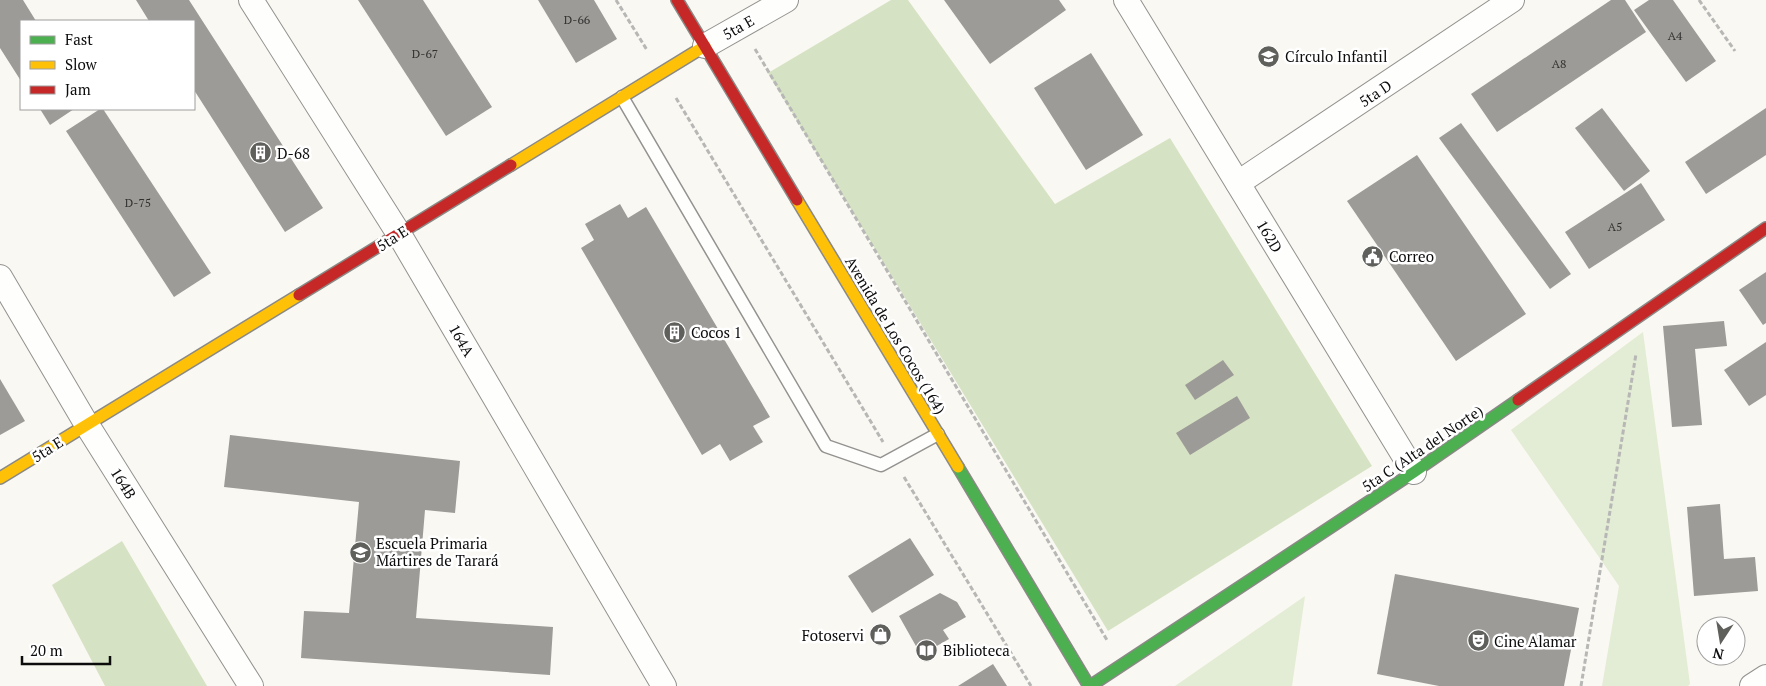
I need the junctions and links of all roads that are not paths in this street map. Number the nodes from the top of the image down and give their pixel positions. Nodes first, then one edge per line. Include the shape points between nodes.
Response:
1 (251, 0) edge
2 (677, 0) edge
3 (786, 0) edge
4 (1126, 0) edge
5 (1512, 0) edge
6 (705, 46) junction
7 (622, 97) junction
8 (1238, 184) junction
9 (1766, 228) edge
10 (399, 234) junction
11 (0, 277) edge
12 (87, 425) junction
13 (938, 434) junction
14 (1414, 472) junction
15 (0, 478) edge
16 (1766, 677) edge
17 (252, 686) edge
18 (664, 686) edge
19 (1090, 686) edge
20 (1752, 686) edge

1 - 10 street, 164A
2 - 6 street, Avenida de Los Cocos (164)
3 - 6 street, 5ta E
4 - 8 street, 162D
5 - 8 street, 5ta D
6 - 7 street, 5ta E
6 - 13 street, Avenida de Los Cocos (164)
7 - 10 street, 5ta E
7 - 13 lane via 826,446 881,465
8 - 14 street, 162D
9 - 14 street, 5ta C (Alta del Norte)
10 - 12 street, 5ta E
10 - 18 street, 164A
11 - 12 street, 164B
12 - 15 street, 5ta E
12 - 17 street, 164B
13 - 19 street, Avenida de Los Cocos (164)
14 - 19 street, 5ta C (Alta del Norte)
16 - 20 street

